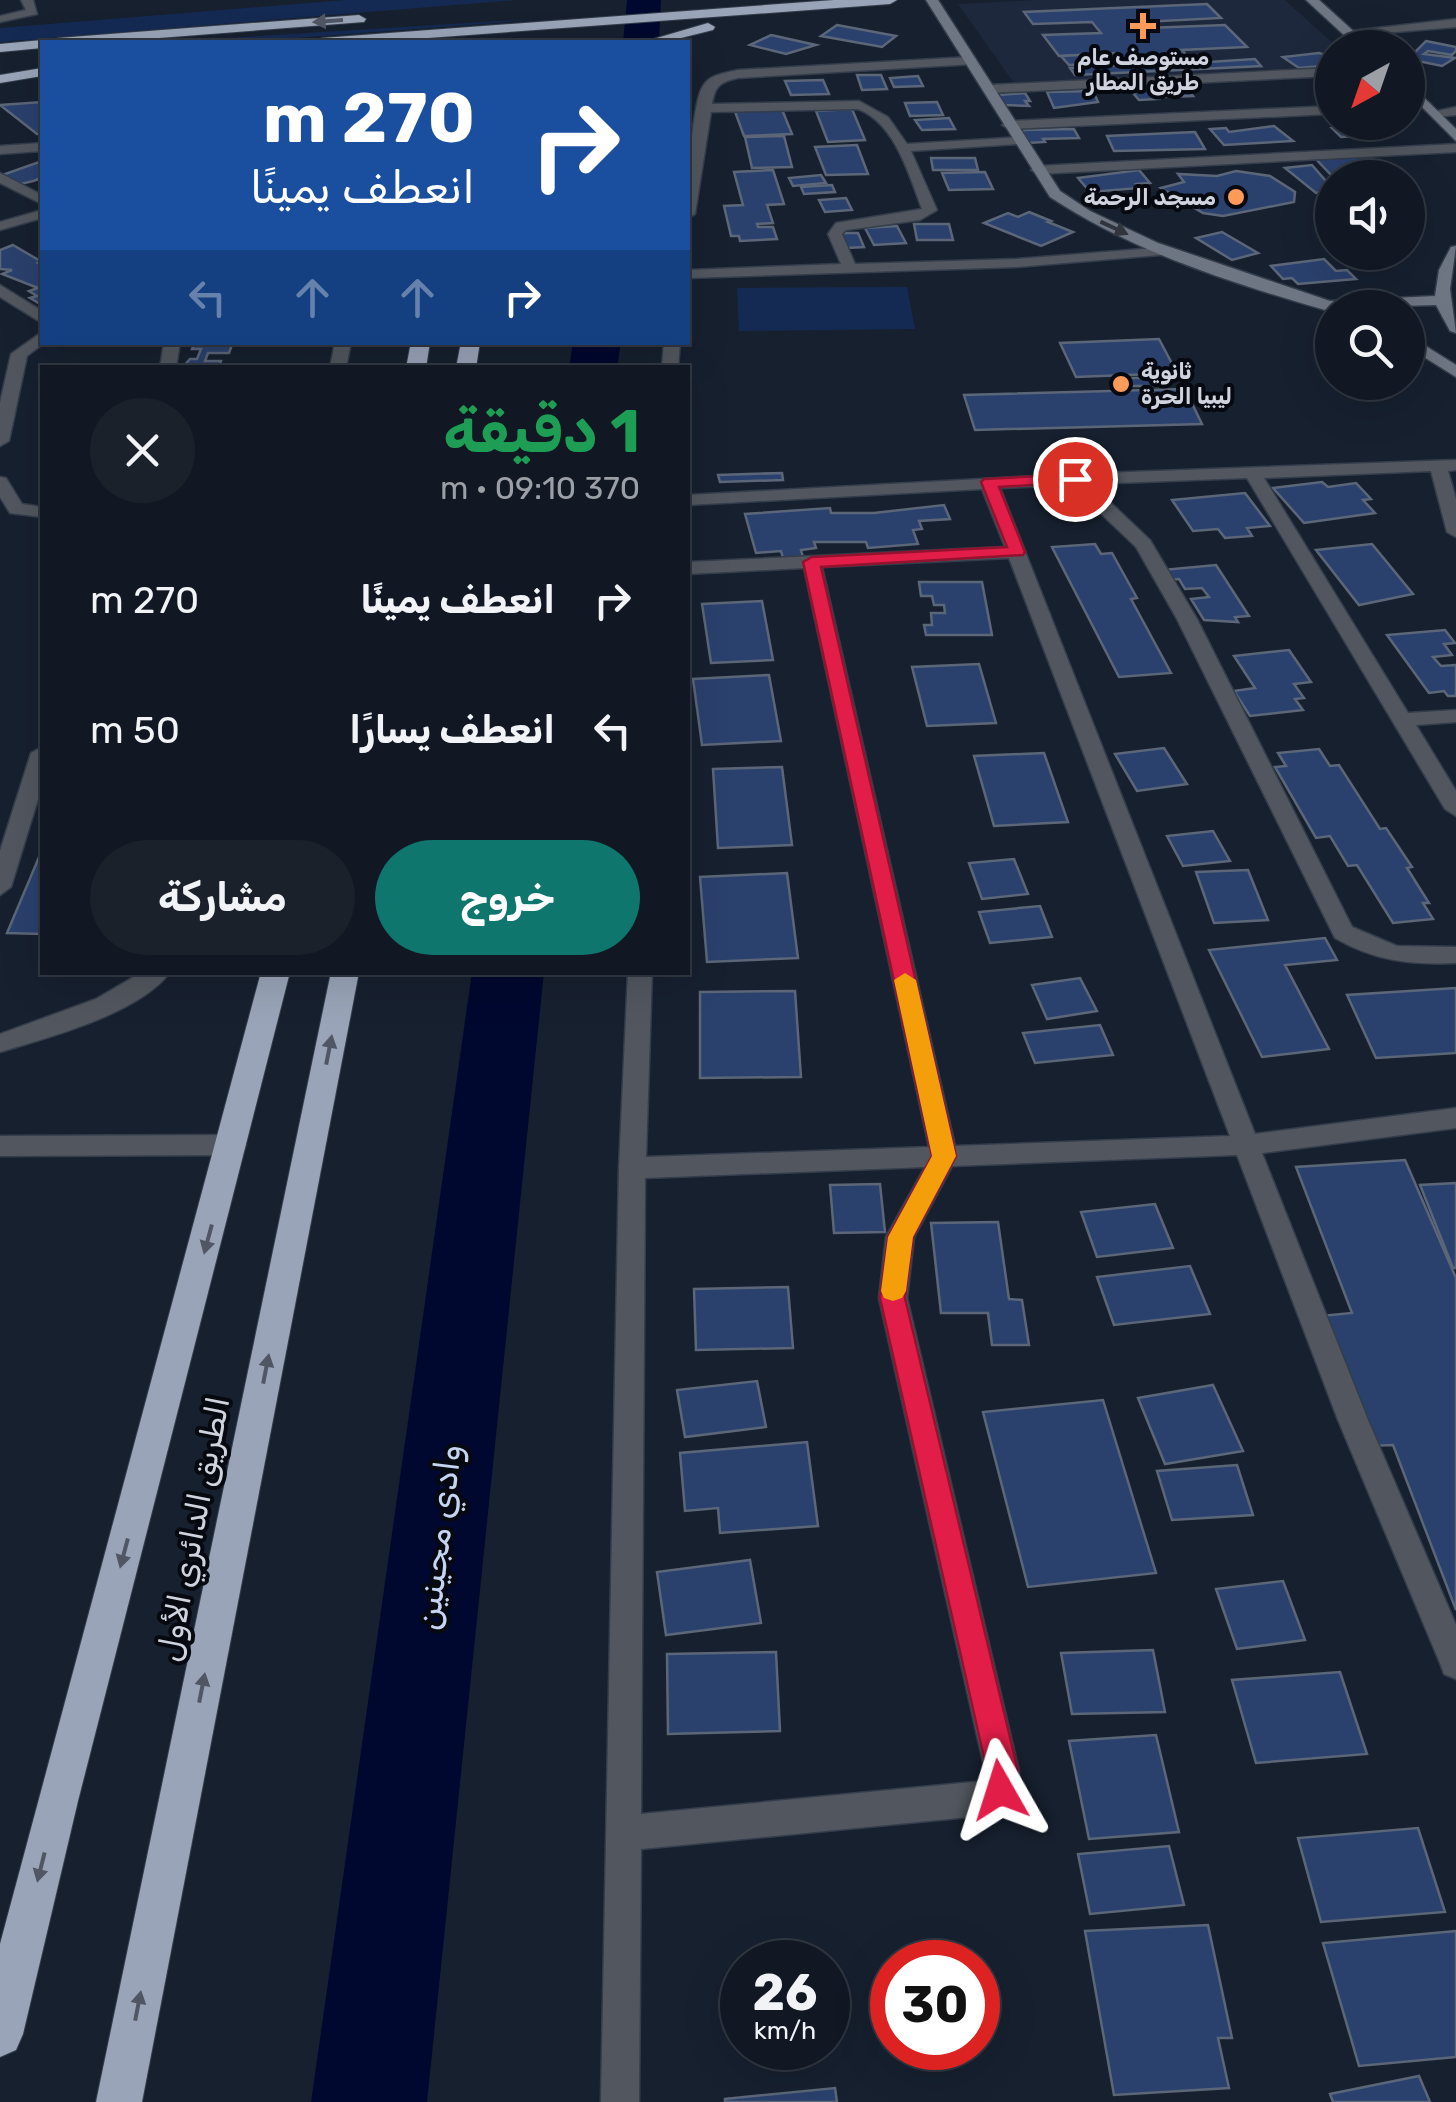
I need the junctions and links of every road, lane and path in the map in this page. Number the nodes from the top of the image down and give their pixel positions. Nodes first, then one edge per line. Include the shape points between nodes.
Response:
1 (26, 0) edge
2 (890, 0) edge
3 (932, 0) edge
4 (1312, 0) edge
5 (829, 5) junction
6 (368, 18) dead end
7 (0, 19) edge
8 (1456, 23) edge
9 (538, 24) junction
10 (502, 26) junction
11 (1346, 30) edge
12 (1372, 30) edge
13 (84, 40) edge
14 (344, 40) edge
15 (498, 40) edge
16 (534, 40) edge
17 (658, 40) edge
18 (40, 44) edge
19 (0, 48) edge
20 (970, 61) junction
21 (40, 72) edge
22 (1315, 73) edge
23 (0, 79) edge
24 (989, 89) junction
25 (1425, 104) edge
26 (1425, 107) edge
27 (705, 108) junction
28 (1429, 108) junction
29 (1315, 111) edge
30 (1456, 111) edge
31 (1010, 125) junction
32 (1456, 137) edge
33 (1018, 140) junction
34 (40, 147) edge
35 (904, 148) junction
36 (1456, 148) edge
37 (0, 150) edge
38 (1038, 170) junction
39 (0, 177) edge
40 (40, 199) edge
41 (690, 202) edge
42 (40, 215) edge
43 (0, 226) edge
44 (1456, 250) edge
45 (1167, 251) junction
46 (848, 266) junction
47 (690, 274) edge
48 (0, 290) edge
49 (1442, 300) junction
50 (1315, 301) edge
51 (1425, 301) edge
52 (1425, 310) edge
53 (40, 317) edge
54 (1456, 328) edge
55 (40, 338) edge
56 (1425, 351) edge
57 (0, 353) edge
58 (19, 354) junction
59 (1456, 372) edge
60 (0, 442) edge
61 (1447, 466) edge
62 (1251, 471) junction
63 (1075, 479) junction
64 (0, 482) edge
65 (989, 482) junction
66 (690, 500) edge
67 (40, 512) edge
68 (1456, 532) edge
69 (1017, 552) junction
70 (812, 562) junction
71 (690, 568) edge
72 (1456, 716) edge
73 (1402, 720) junction
74 (40, 759) edge
75 (1456, 808) edge
76 (0, 888) edge
77 (1456, 956) edge
78 (155, 975) edge
79 (275, 975) edge
80 (344, 975) edge
81 (640, 975) edge
82 (0, 1043) edge
83 (1456, 1118) edge
84 (233, 1145) junction
85 (1245, 1145) junction
86 (0, 1146) edge
87 (944, 1156) junction
88 (632, 1168) junction
89 (1456, 1663) edge
90 (624, 1833) junction
91 (0, 2034) edge
92 (120, 2102) edge
93 (620, 2102) edge

1 - 7 street via 33,12
2 - 5 highway
3 - 20 street
4 - 11 street
5 - 9 highway
5 - 17 highway
6 -> 13 highway
8 - 12 street
9 - 10 highway
9 - 16 highway
10 - 14 highway
10 - 15 highway
18 - 19 highway
20 - 24 street
20 - 27 street via 738,74 708,88
21 - 23 highway
22 - 24 street
24 - 31 street
25 - 28 street
26 - 28 street
27 - 35 street via 864,106 874,109
27 - 41 street
28 - 30 street
28 - 32 street
29 - 31 street
31 - 33 street
33 - 35 street
33 - 38 street
34 - 37 street
35 - 46 street via 929,212 840,226 835,234
36 - 38 street
38 -> 45 street via 1078,210
39 - 40 street
42 - 43 street
44 - 49 street via 1440,278
45 - 46 street
45 - 50 street
46 - 47 street
48 - 53 street
49 - 51 street
49 - 52 street
49 - 54 street
55 - 58 street
56 - 59 street
57 - 58 street
58 - 60 street
61 - 62 street
61 - 68 street
62 - 63 street
62 - 73 street
63 - 65 street
63 - 77 street via 1143,544 1343,932 1376,952
64 - 67 street via 16,509
65 - 66 street
65 - 69 street
69 - 70 street
69 - 85 street
70 - 71 street
70 - 87 street
72 - 73 street
73 - 75 street
74 - 76 street
78 - 82 street via 88,1010
79 - 84 highway, الطريق الدائري الأول
92 -> 80 highway, الطريق الدائري الأول
81 - 88 street
83 - 85 street
84 - 86 street
84 -> 91 highway, الطريق الدائري الأول
85 - 87 street
85 - 89 street
87 - 88 street
87 - 90 street via 900,1237 892,1298 1002,1771 1000,1790 990,1798
88 - 90 street
90 - 93 street

